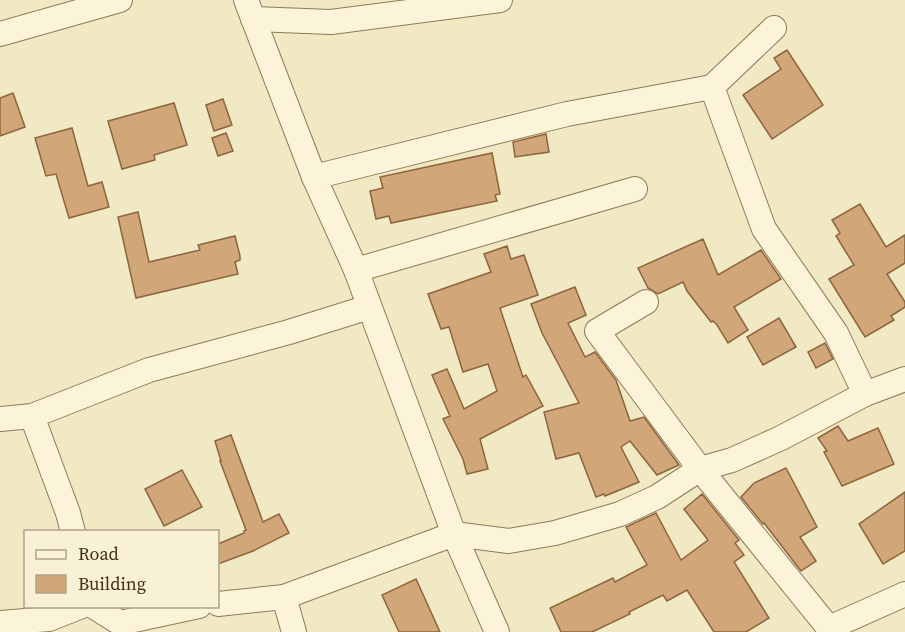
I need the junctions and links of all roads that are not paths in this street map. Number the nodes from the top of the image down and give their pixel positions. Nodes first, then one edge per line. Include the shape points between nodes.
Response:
1 (120, 0) edge
2 (500, 0) edge
3 (249, 10) edge
4 (774, 28) dead end
5 (0, 34) edge
6 (712, 87) junction
7 (314, 177) junction
8 (635, 189) dead end
9 (356, 270) junction
10 (646, 302) dead end
11 (369, 307) junction
12 (905, 379) edge
13 (865, 394) junction
14 (32, 417) junction
15 (0, 418) edge
16 (700, 469) junction
17 (73, 530) edge
18 (454, 534) junction
19 (905, 594) edge
20 (284, 597) junction
21 (219, 604) edge
22 (77, 608) edge
23 (91, 608) edge
24 (94, 608) edge
25 (191, 608) edge
26 (0, 623) edge
27 (830, 630) edge
28 (97, 632) edge
29 (294, 632) edge
30 (497, 632) edge

1 - 5 street
2 - 3 street via 331,22
3 - 7 street
4 - 6 street
6 - 7 street via 567,114
6 - 13 street via 764,229 836,333
7 - 9 street
8 - 9 street
9 - 11 street
10 - 16 street via 597,331
11 - 14 street via 148,370
11 - 18 street
12 - 13 street
13 - 16 street via 781,438 732,460
14 - 15 street
14 - 17 street
16 - 18 street via 620,514 555,533 509,541
16 - 27 street
18 - 20 street
18 - 30 street
19 - 27 street
20 - 21 street
20 - 29 street
22 - 26 street via 49,619
23 - 28 street
24 - 25 street via 120,623

